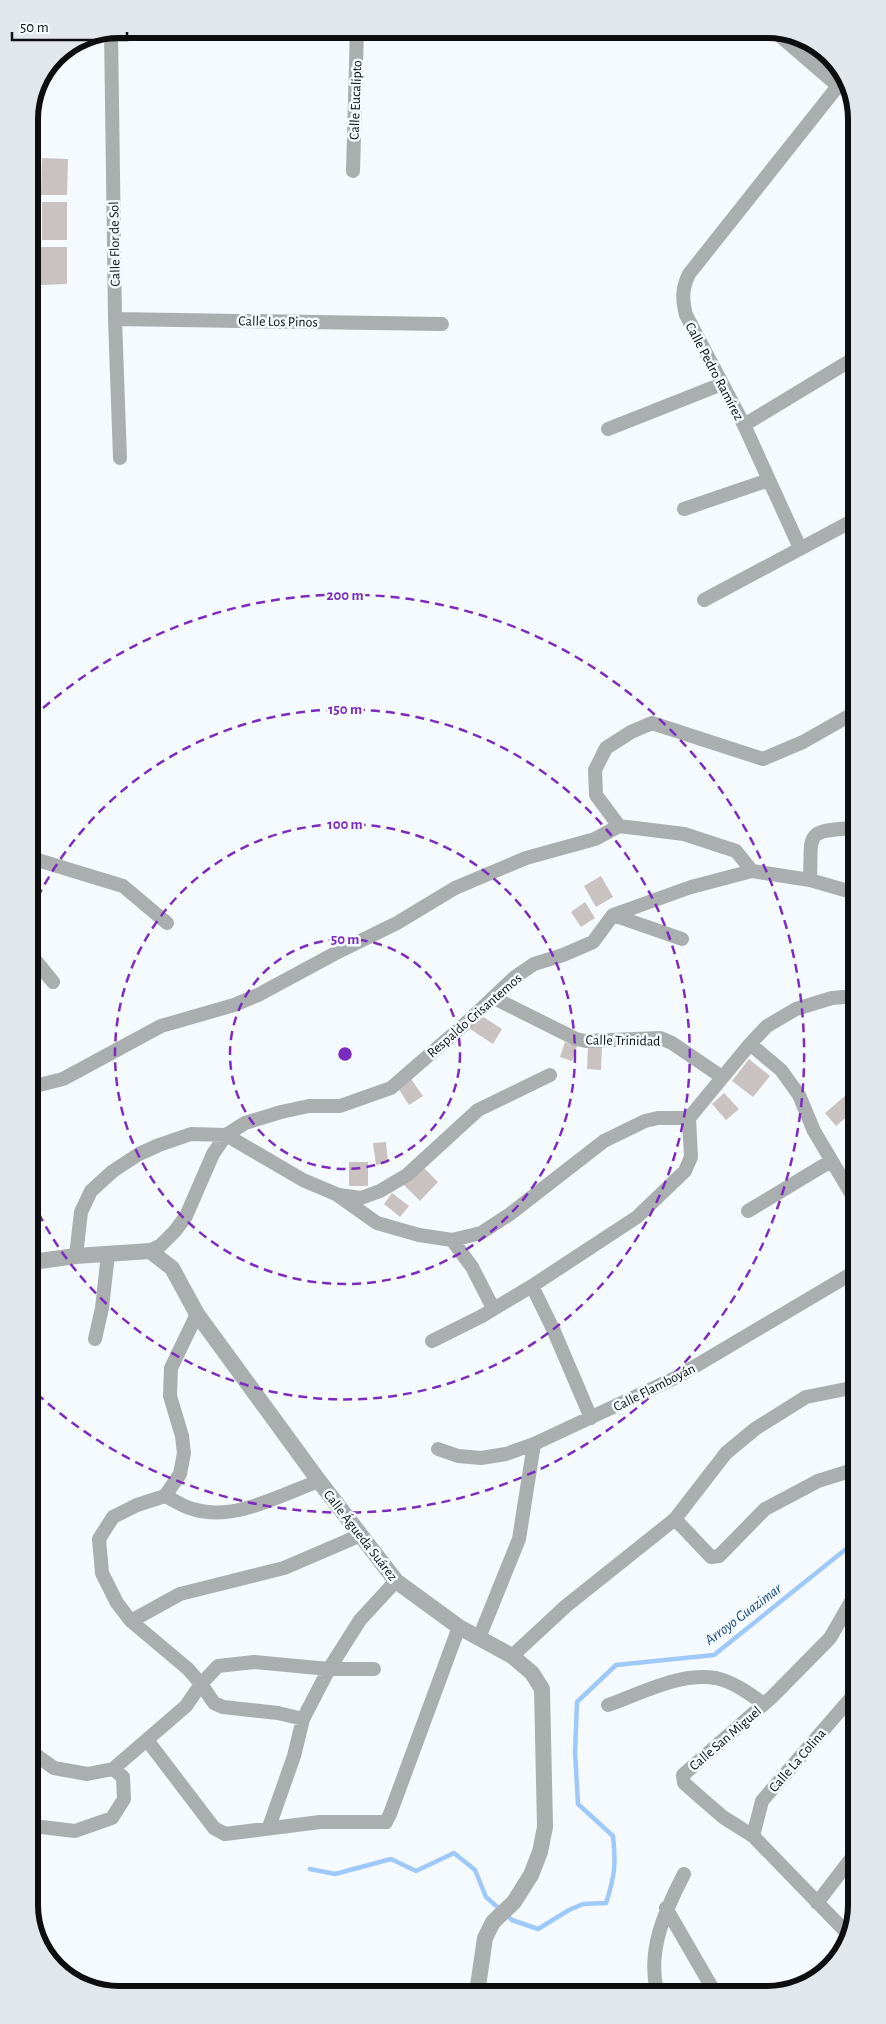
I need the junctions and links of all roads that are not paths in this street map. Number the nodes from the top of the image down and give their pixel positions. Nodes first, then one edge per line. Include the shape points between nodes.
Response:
1 (111, 38) edge
2 (357, 38) edge
3 (784, 39) edge
4 (838, 86) junction
5 (842, 87) edge
6 (353, 171) dead end
7 (115, 319) junction
8 (442, 324) dead end
9 (848, 362) edge
10 (722, 384) junction
11 (744, 425) junction
12 (608, 428) dead end
13 (120, 458) dead end
14 (769, 480) junction
15 (684, 509) dead end
16 (848, 523) edge
17 (800, 548) junction
18 (704, 600) dead end
19 (847, 717) dead end
20 (619, 826) junction
21 (848, 828) edge
22 (38, 860) edge
23 (752, 871) junction
24 (810, 880) junction
25 (848, 891) edge
26 (613, 915) junction
27 (167, 922) dead end
28 (682, 939) dead end
29 (38, 964) edge
30 (53, 982) dead end
31 (848, 997) edge
32 (494, 998) junction
33 (750, 1044) junction
34 (550, 1075) dead end
35 (722, 1077) junction
36 (38, 1084) edge
37 (689, 1118) junction
38 (226, 1135) junction
39 (831, 1161) junction
40 (848, 1189) edge
41 (336, 1194) junction
42 (748, 1210) dead end
43 (452, 1240) junction
44 (150, 1251) junction
45 (108, 1254) junction
46 (76, 1256) junction
47 (38, 1261) edge
48 (848, 1277) edge
49 (532, 1286) junction
50 (493, 1308) junction
51 (197, 1314) junction
52 (95, 1339) dead end
53 (432, 1341) dead end
54 (848, 1389) edge
55 (591, 1418) junction
56 (534, 1444) junction
57 (438, 1448) dead end
58 (848, 1471) edge
59 (319, 1481) junction
60 (165, 1496) junction
61 (675, 1519) junction
62 (360, 1535) junction
63 (396, 1581) junction
64 (848, 1607) edge
65 (131, 1620) junction
66 (459, 1627) junction
67 (479, 1638) junction
68 (512, 1656) junction
69 (329, 1669) junction
70 (374, 1669) dead end
71 (201, 1684) junction
72 (848, 1701) edge
73 (764, 1704) junction
74 (608, 1705) dead end
75 (303, 1719) junction
76 (148, 1740) junction
77 (38, 1757) edge
78 (113, 1769) junction
79 (38, 1827) edge
80 (269, 1828) junction
81 (753, 1836) junction
82 (848, 1863) edge
83 (684, 1874) dead end
84 (817, 1903) junction
85 (666, 1908) junction
86 (844, 1930) edge
87 (479, 1987) edge
88 (656, 1987) edge
89 (712, 1987) edge

1 - 7 street, Calle Flor de Sol
2 - 6 street, Calle Eucalipto
3 - 4 street
4 - 5 street
4 - 10 street, Calle Pedro Ramírez via 688,274 683,286 686,315
7 - 8 street, Calle Los Pinos
7 - 13 street, Calle Flor de Sol
9 - 11 street
10 - 11 street, Calle Pedro Ramírez
10 - 12 street
11 - 14 street, Calle Pedro Ramírez
14 - 15 street
14 - 17 street, Calle Pedro Ramírez
16 - 17 street
17 - 18 street
19 - 20 street via 804,742 762,758 652,723 631,732 606,748 595,770 596,795
20 - 23 street via 684,834 736,851
20 - 36 street via 595,839 526,858 455,888 397,923 258,995 161,1026 63,1079
21 - 24 street via 825,829 816,833 811,840
22 - 27 street via 123,886
23 - 24 street
23 - 26 street via 691,887
24 - 25 street
26 - 28 street
26 - 32 street, Respaldo Crisantemos via 593,942 534,964
29 - 30 street
31 - 33 street via 796,1009 767,1026
32 - 35 street, Calle Trinidad via 576,1039 660,1038
32 - 38 street, Respaldo Crisantemos via 391,1088 340,1106 309,1106 281,1112 245,1123
33 - 35 street
33 - 39 street via 781,1070 799,1095
34 - 41 street via 478,1110 406,1175 380,1191 361,1198
35 - 37 street
37 - 43 street via 645,1121 604,1141 510,1214 480,1233
37 - 49 street via 691,1157 685,1171 638,1217
38 - 41 street via 303,1180
38 - 44 street, Respaldo Crisantemos via 213,1154 186,1216 161,1246
38 - 46 street via 191,1134 139,1154 113,1172 92,1191 81,1212
39 - 40 street
39 - 42 street
41 - 43 street via 377,1223 419,1236
43 - 50 street via 472,1267
44 - 45 street
44 - 51 street, Calle Águeda Suárez via 172,1268
45 - 46 street
45 - 52 street
46 - 47 street
48 - 55 street, Calle Flamboyán via 677,1377
49 - 50 street
49 - 55 street
50 - 53 street
51 - 59 street, Calle Águeda Suárez
51 - 60 street via 171,1368 170,1396 184,1453 180,1474
54 - 61 street via 806,1397 755,1429 726,1453
55 - 56 street, Calle Flamboyán
56 - 57 street, Calle Flamboyán via 506,1454 481,1458 458,1456
56 - 67 street via 520,1539
58 - 61 street via 818,1481 765,1509 715,1558
59 - 60 street via 249,1507 219,1514 192,1509
59 - 62 street, Calle Águeda Suárez
60 - 65 street via 136,1505 113,1517 99,1538 102,1573 117,1603
61 - 68 street via 566,1606
62 - 63 street, Calle Águeda Suárez
62 - 65 street via 284,1568 180,1594
63 - 66 street, Calle Águeda Suárez
63 - 69 street via 360,1620
64 - 73 street, Calle San Miguel via 830,1638
65 - 71 street
66 - 67 street, Calle Águeda Suárez
66 - 80 street via 386,1822 320,1822
67 - 68 street, Calle Águeda Suárez
68 - 87 street, Calle Águeda Suárez via 532,1673 542,1689 545,1828 531,1875 514,1902 493,1922 485,1938
69 - 70 street
69 - 71 street via 254,1662 218,1666
69 - 75 street
71 - 75 street via 214,1704
71 - 76 street via 186,1706
72 - 81 street, Calle La Colina via 762,1800
73 - 74 street via 743,1689 717,1678 688,1678
73 - 81 street, Calle San Miguel via 683,1775 684,1783 701,1798
75 - 80 street
76 - 78 street
76 - 80 street via 214,1828 225,1834
77 - 78 street via 54,1768 87,1774
78 - 79 street via 122,1778 124,1799 112,1818 75,1831
81 - 84 street, Calle San Miguel
82 - 84 street
83 - 85 street
84 - 86 street, Calle San Miguel
85 - 88 street via 657,1937 653,1974
85 - 89 street

